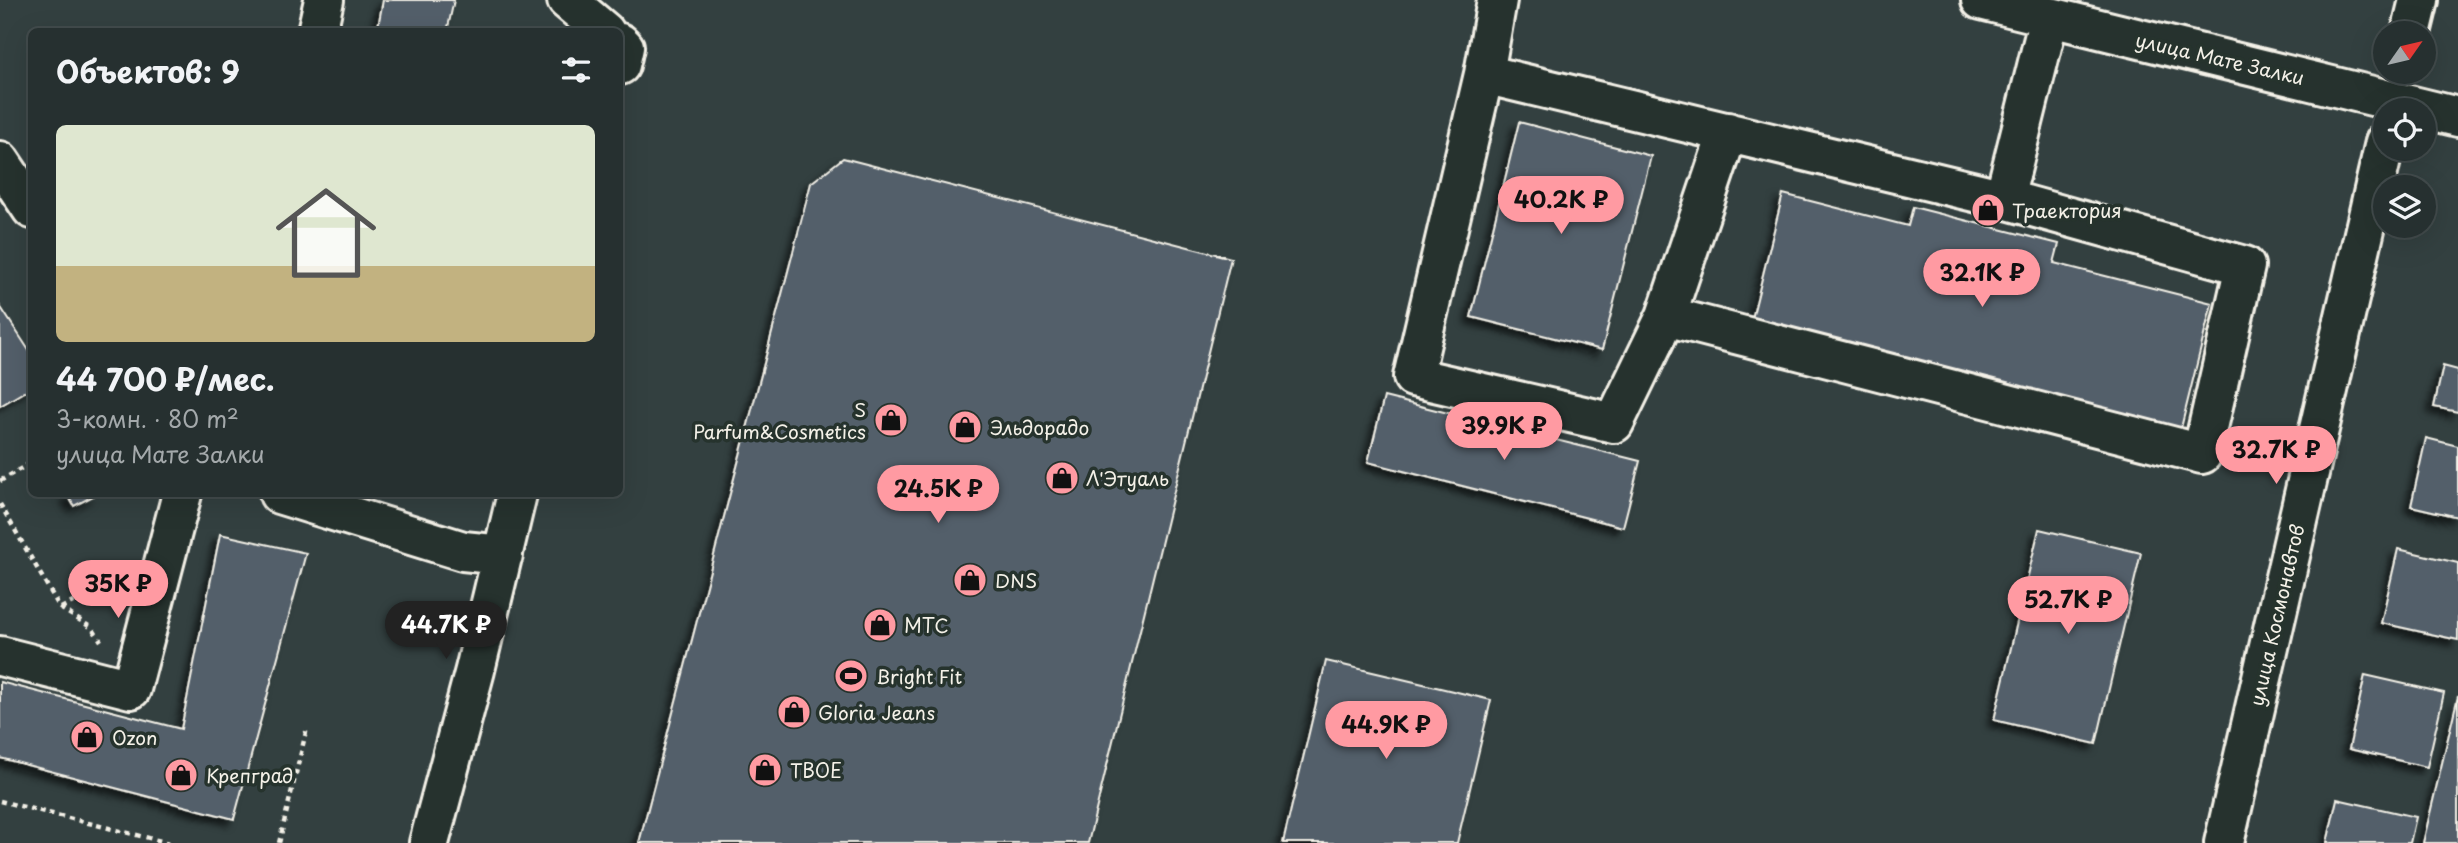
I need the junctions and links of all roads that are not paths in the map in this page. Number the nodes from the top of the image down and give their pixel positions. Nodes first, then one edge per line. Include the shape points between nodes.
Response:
1 (324, 0) edge
2 (567, 0) edge
3 (1497, 0) edge
4 (1981, 0) edge
5 (2419, 0) edge
6 (2049, 18) junction
7 (2414, 21) edge
8 (318, 28) edge
9 (600, 28) edge
10 (1485, 74) junction
11 (2396, 94) edge
12 (2458, 117) edge
13 (1728, 132) junction
14 (0, 161) edge
15 (2381, 161) edge
16 (2004, 199) junction
17 (28, 203) edge
18 (1666, 316) junction
19 (181, 497) edge
20 (289, 497) edge
21 (516, 497) edge
22 (503, 555) junction
23 (0, 656) edge
24 (429, 843) edge
25 (2224, 843) edge

1 - 8 street
2 - 9 street
3 - 10 street
4 - 6 street, улица Мате Залки
5 - 7 street
6 - 11 street, улица Мате Залки
6 - 16 street
10 - 13 street
10 - 18 street via 1413,377 1614,423
11 - 12 street, улица Мате Залки
13 - 16 street
13 - 18 street
14 - 17 street
15 - 25 street, улица Космонавтов
16 - 18 street via 2245,266 2202,454
19 - 23 street via 131,689
20 - 22 street via 463,551
21 - 22 street
22 - 24 street

